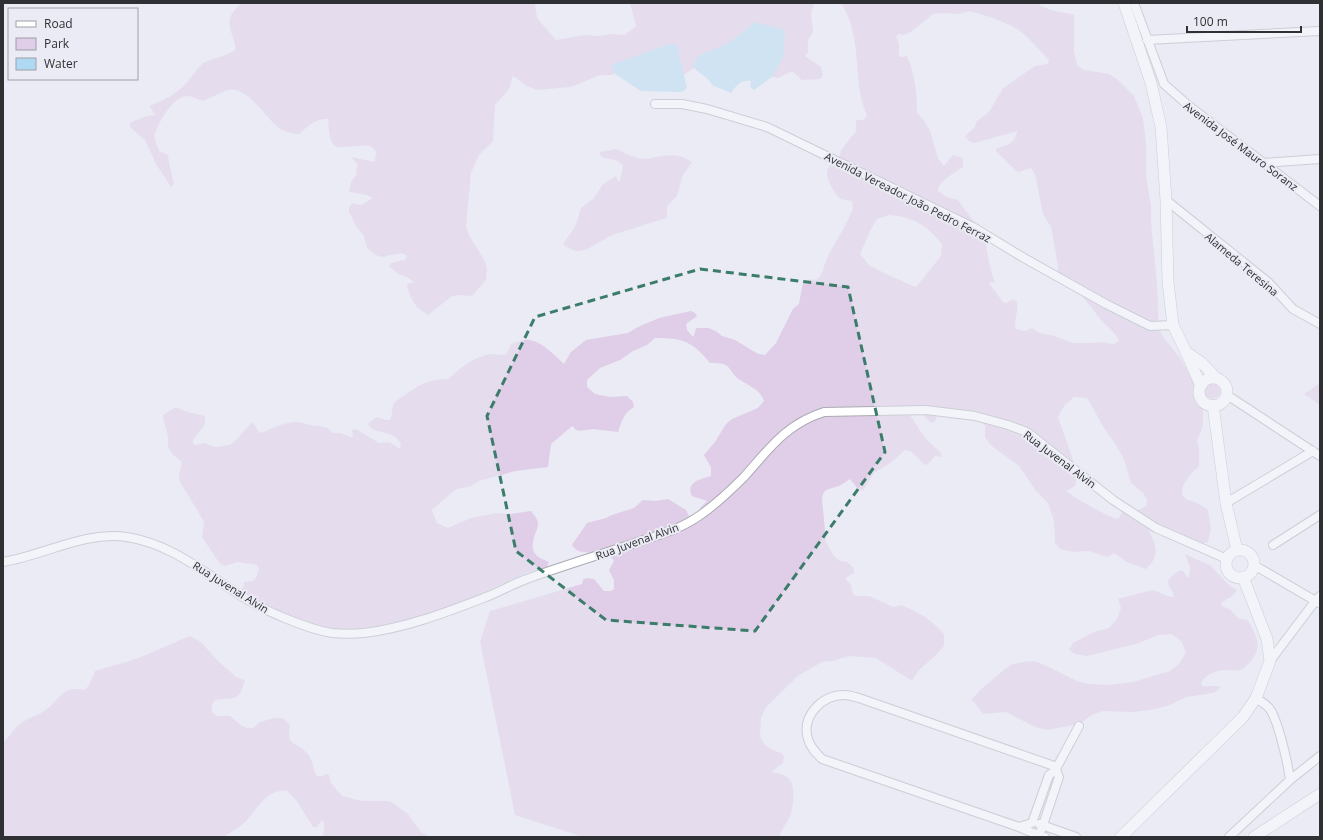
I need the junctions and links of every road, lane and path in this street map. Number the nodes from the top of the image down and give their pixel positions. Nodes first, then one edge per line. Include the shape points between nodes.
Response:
1 (1124, 3) edge
2 (1134, 3) edge
3 (1320, 31) edge
4 (1148, 40) junction
5 (655, 104) dead end
6 (1320, 158) edge
7 (1264, 163) junction
8 (1166, 200) junction
9 (1320, 206) edge
10 (1320, 324) edge
11 (1173, 325) junction
12 (1186, 352) junction
13 (1216, 378) junction
14 (1201, 386) junction
15 (1227, 395) junction
16 (1213, 405) junction
17 (1313, 451) junction
18 (1320, 456) edge
19 (1226, 503) junction
20 (1320, 516) edge
21 (1273, 545) dead end
22 (1237, 550) junction
23 (1227, 559) junction
24 (3, 562) edge
25 (1254, 565) junction
26 (1243, 577) junction
27 (1319, 600) edge
28 (1270, 661) junction
29 (1256, 698) junction
30 (1079, 726) dead end
31 (1320, 756) edge
32 (1056, 768) junction
33 (1290, 780) junction
34 (1320, 794) edge
35 (1032, 823) junction
36 (1043, 825) junction
37 (1019, 827) junction
38 (1030, 832) junction
39 (1042, 836) edge
40 (1076, 837) edge
41 (1121, 837) edge
42 (1229, 837) edge
43 (1254, 837) edge

1 - 8 main road via 1152,83 1161,127
2 - 4 street
3 - 4 street
4 - 7 street, Avenida José Mauro Soranz via 1164,84
5 - 11 street, Avenida Vereador João Pedro Ferraz via 682,104 707,109 767,127 973,227 1106,304 1150,326
6 - 7 street
7 - 9 street, Avenida José Mauro Soranz
8 - 10 street, Alameda Teresina via 1268,282 1293,310
8 - 11 main road via 1168,282
11 - 12 main road
12 - 13 main road via 1202,363
12 - 14 main road
13 - 14 main road via 1207,379
13 - 15 main road via 1226,386
14 - 16 main road via 1202,399
15 - 16 main road via 1222,403
15 - 17 street
16 - 19 main road
17 - 18 street
17 - 19 street
19 - 22 main road
20 - 21 street
22 - 23 main road
22 - 25 main road via 1249,553
23 - 24 street, Rua Juvenal Alvin via 1156,528 1112,500 1027,432 975,416 926,410 824,412 808,417 764,453 719,501 673,530 521,581 422,620 387,630 332,633 276,615 246,599 184,558 144,540 97,536
23 - 26 main road via 1227,568 1230,572
25 - 26 main road via 1250,573
25 - 27 street
26 - 28 main road via 1266,639
27 - 28 street
28 - 29 main road
29 - 33 street via 1268,707 1274,716
29 - 41 main road via 1244,717
30 - 32 street
31 - 33 street
32 - 35 street via 1049,774
32 - 36 street via 1059,777
32 - 37 street via 860,698 844,695 831,697 820,703 808,719 807,737 822,759
33 - 42 street
34 - 43 main road
35 - 36 street
35 - 37 street
35 - 38 street
36 - 39 street
36 - 40 street
37 - 38 street
38 - 39 street

